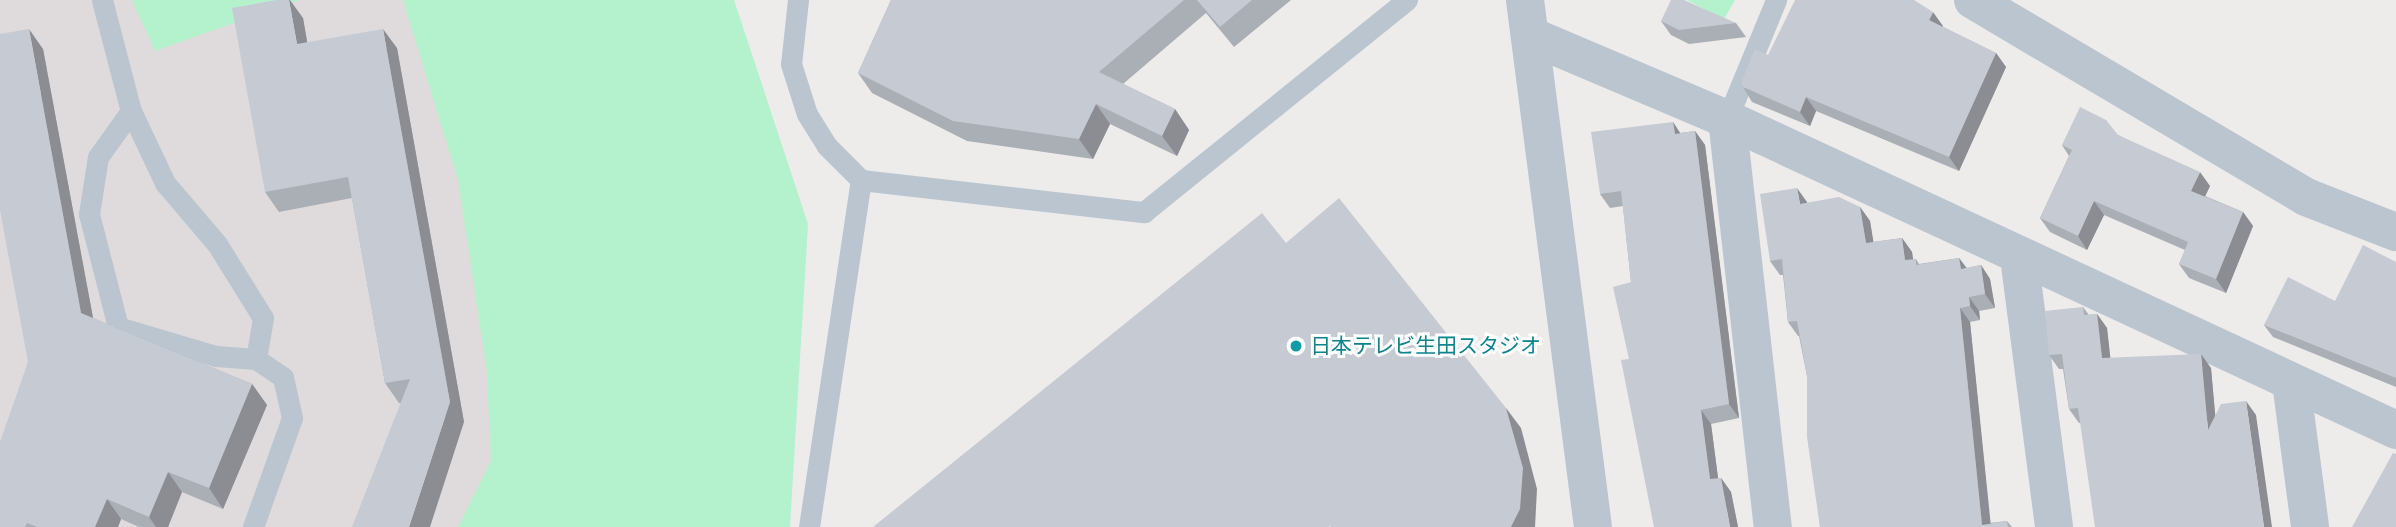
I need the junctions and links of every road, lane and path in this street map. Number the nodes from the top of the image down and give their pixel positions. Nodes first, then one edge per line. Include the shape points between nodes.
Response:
1 (102, 0) edge
2 (798, 0) edge
3 (1407, 0) edge
4 (1776, 0) edge
5 (1973, 0) edge
6 (1528, 18) edge
7 (131, 111) junction
8 (1727, 119) junction
9 (861, 180) junction
10 (2396, 232) edge
11 (2019, 257) junction
12 (256, 359) junction
13 (2291, 382) junction
14 (2396, 430) edge
15 (253, 527) edge
16 (809, 527) edge
17 (1593, 527) edge
18 (1773, 527) edge
19 (2054, 527) edge
20 (2310, 527) edge

1 - 7 lane
2 - 9 lane via 791,64 807,114 827,146
3 - 9 lane via 1144,212
4 - 8 lane
5 - 10 street via 2306,197
6 - 8 street
6 - 17 street
7 - 12 lane via 165,183 217,244 263,318
7 - 12 lane via 98,157 89,214 118,327 216,356
8 - 11 street
8 - 18 street
9 - 16 lane
11 - 13 street
11 - 19 street
12 - 15 lane via 283,377 292,418
13 - 14 street
13 - 20 street

